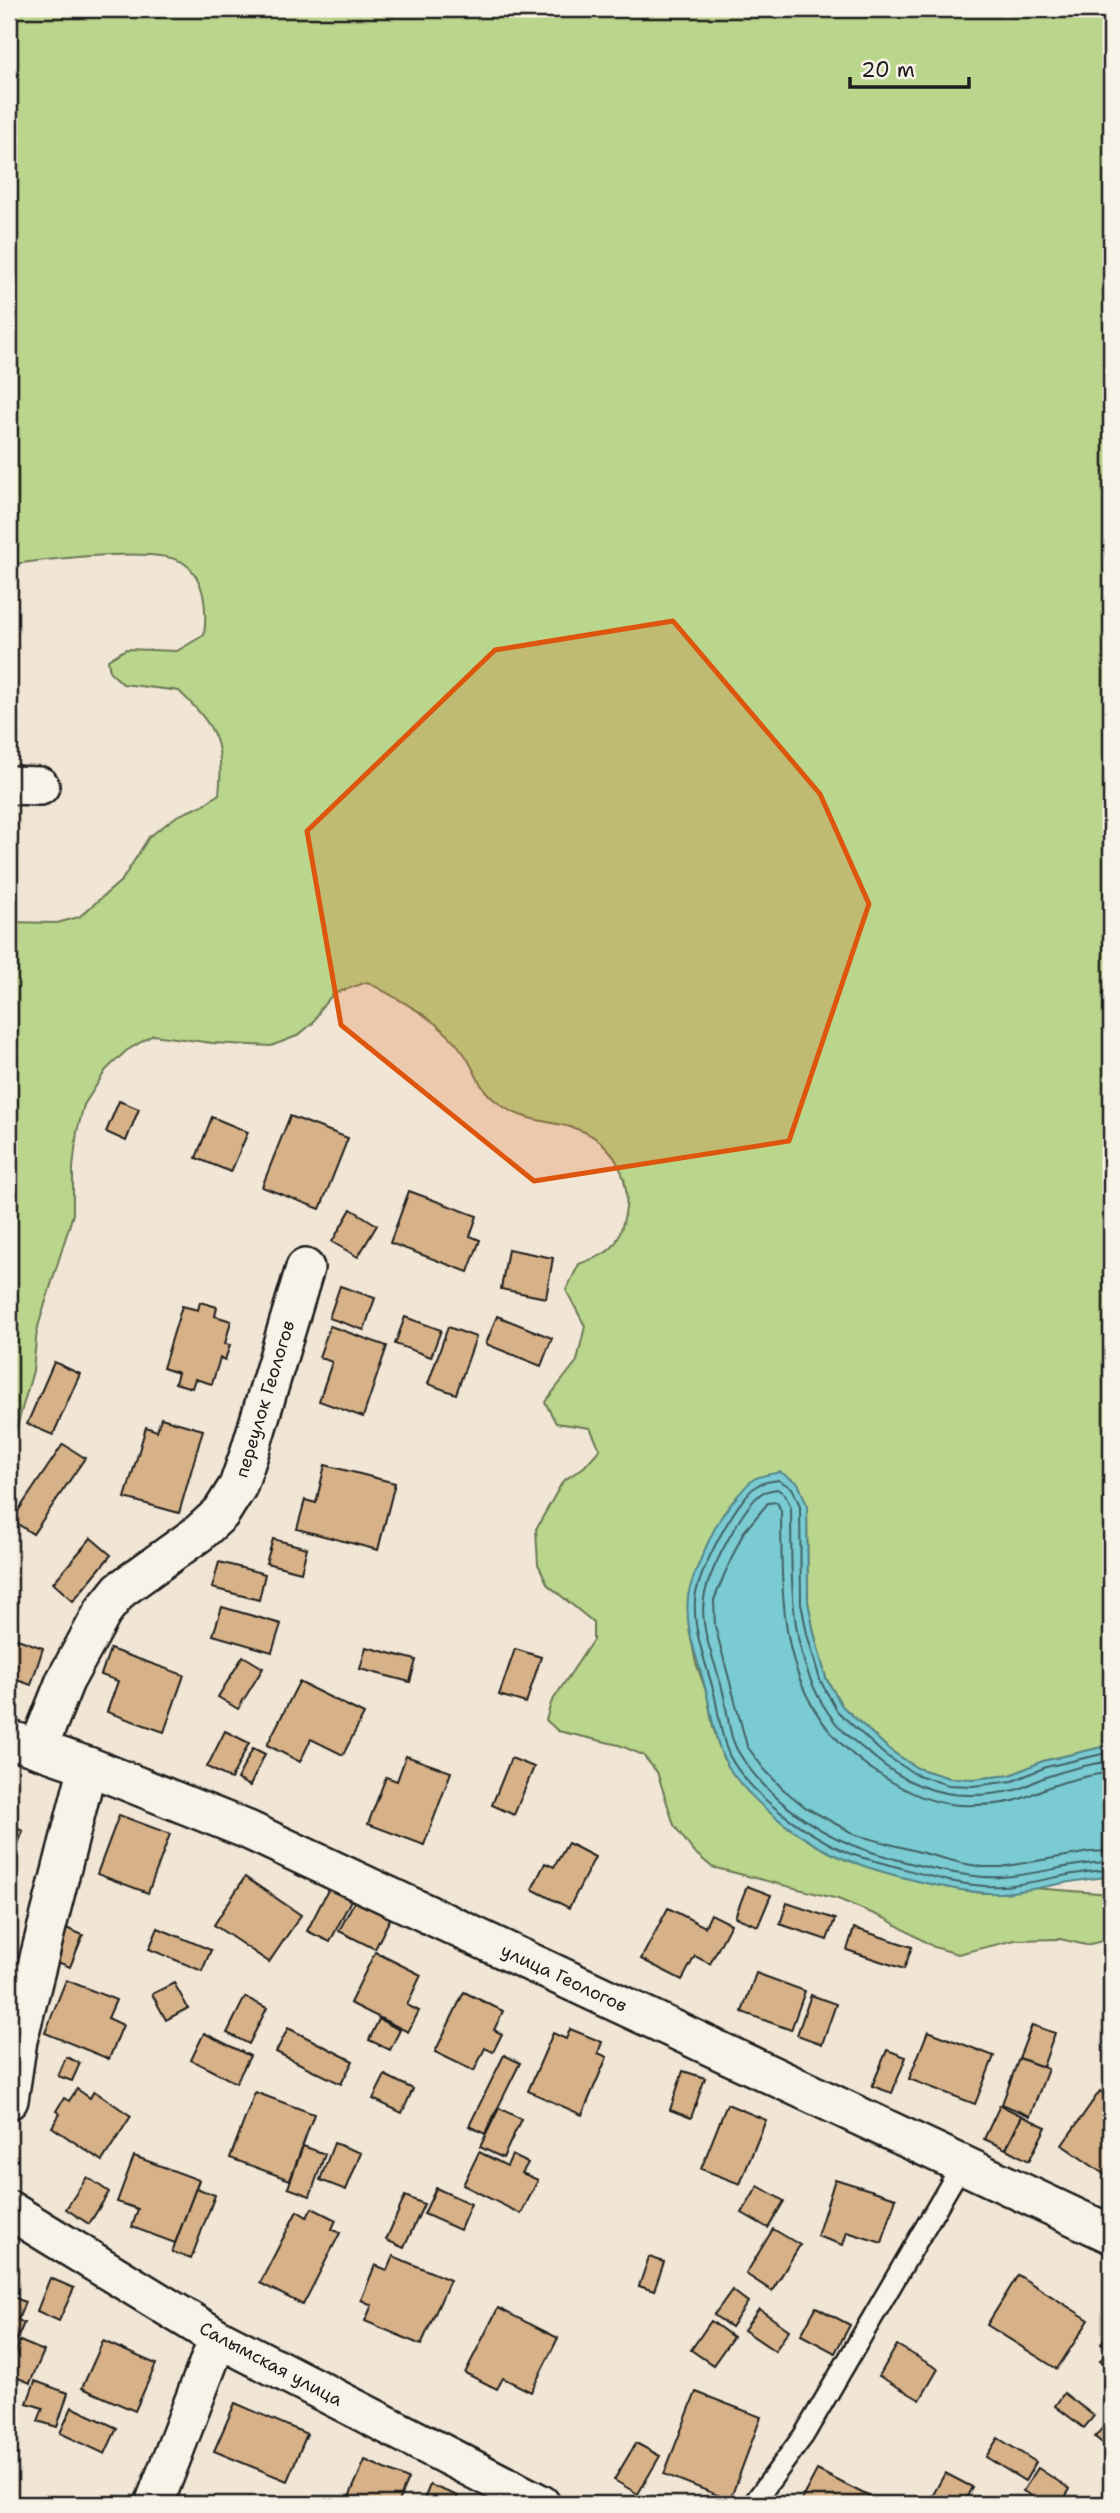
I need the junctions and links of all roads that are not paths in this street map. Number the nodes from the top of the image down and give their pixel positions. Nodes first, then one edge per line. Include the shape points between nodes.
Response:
1 (306, 1268) dead end
2 (23, 1744) edge
3 (88, 1766) junction
4 (9, 2100) edge
5 (961, 2165) junction
6 (9, 2210) edge
7 (1111, 2234) edge
8 (218, 2338) junction
9 (154, 2504) edge
10 (541, 2504) edge
11 (753, 2504) edge

1 - 2 street, переулок Геологов via 238,1486 221,1514 120,1590
2 - 3 street, улица Геологов
3 - 4 street via 18,2040
3 - 5 street, улица Геологов via 248,1830
5 - 7 street, улица Геологов
5 - 11 lane via 804,2435
6 - 8 street, Салымская улица
8 - 9 street
8 - 10 street, Салымская улица

